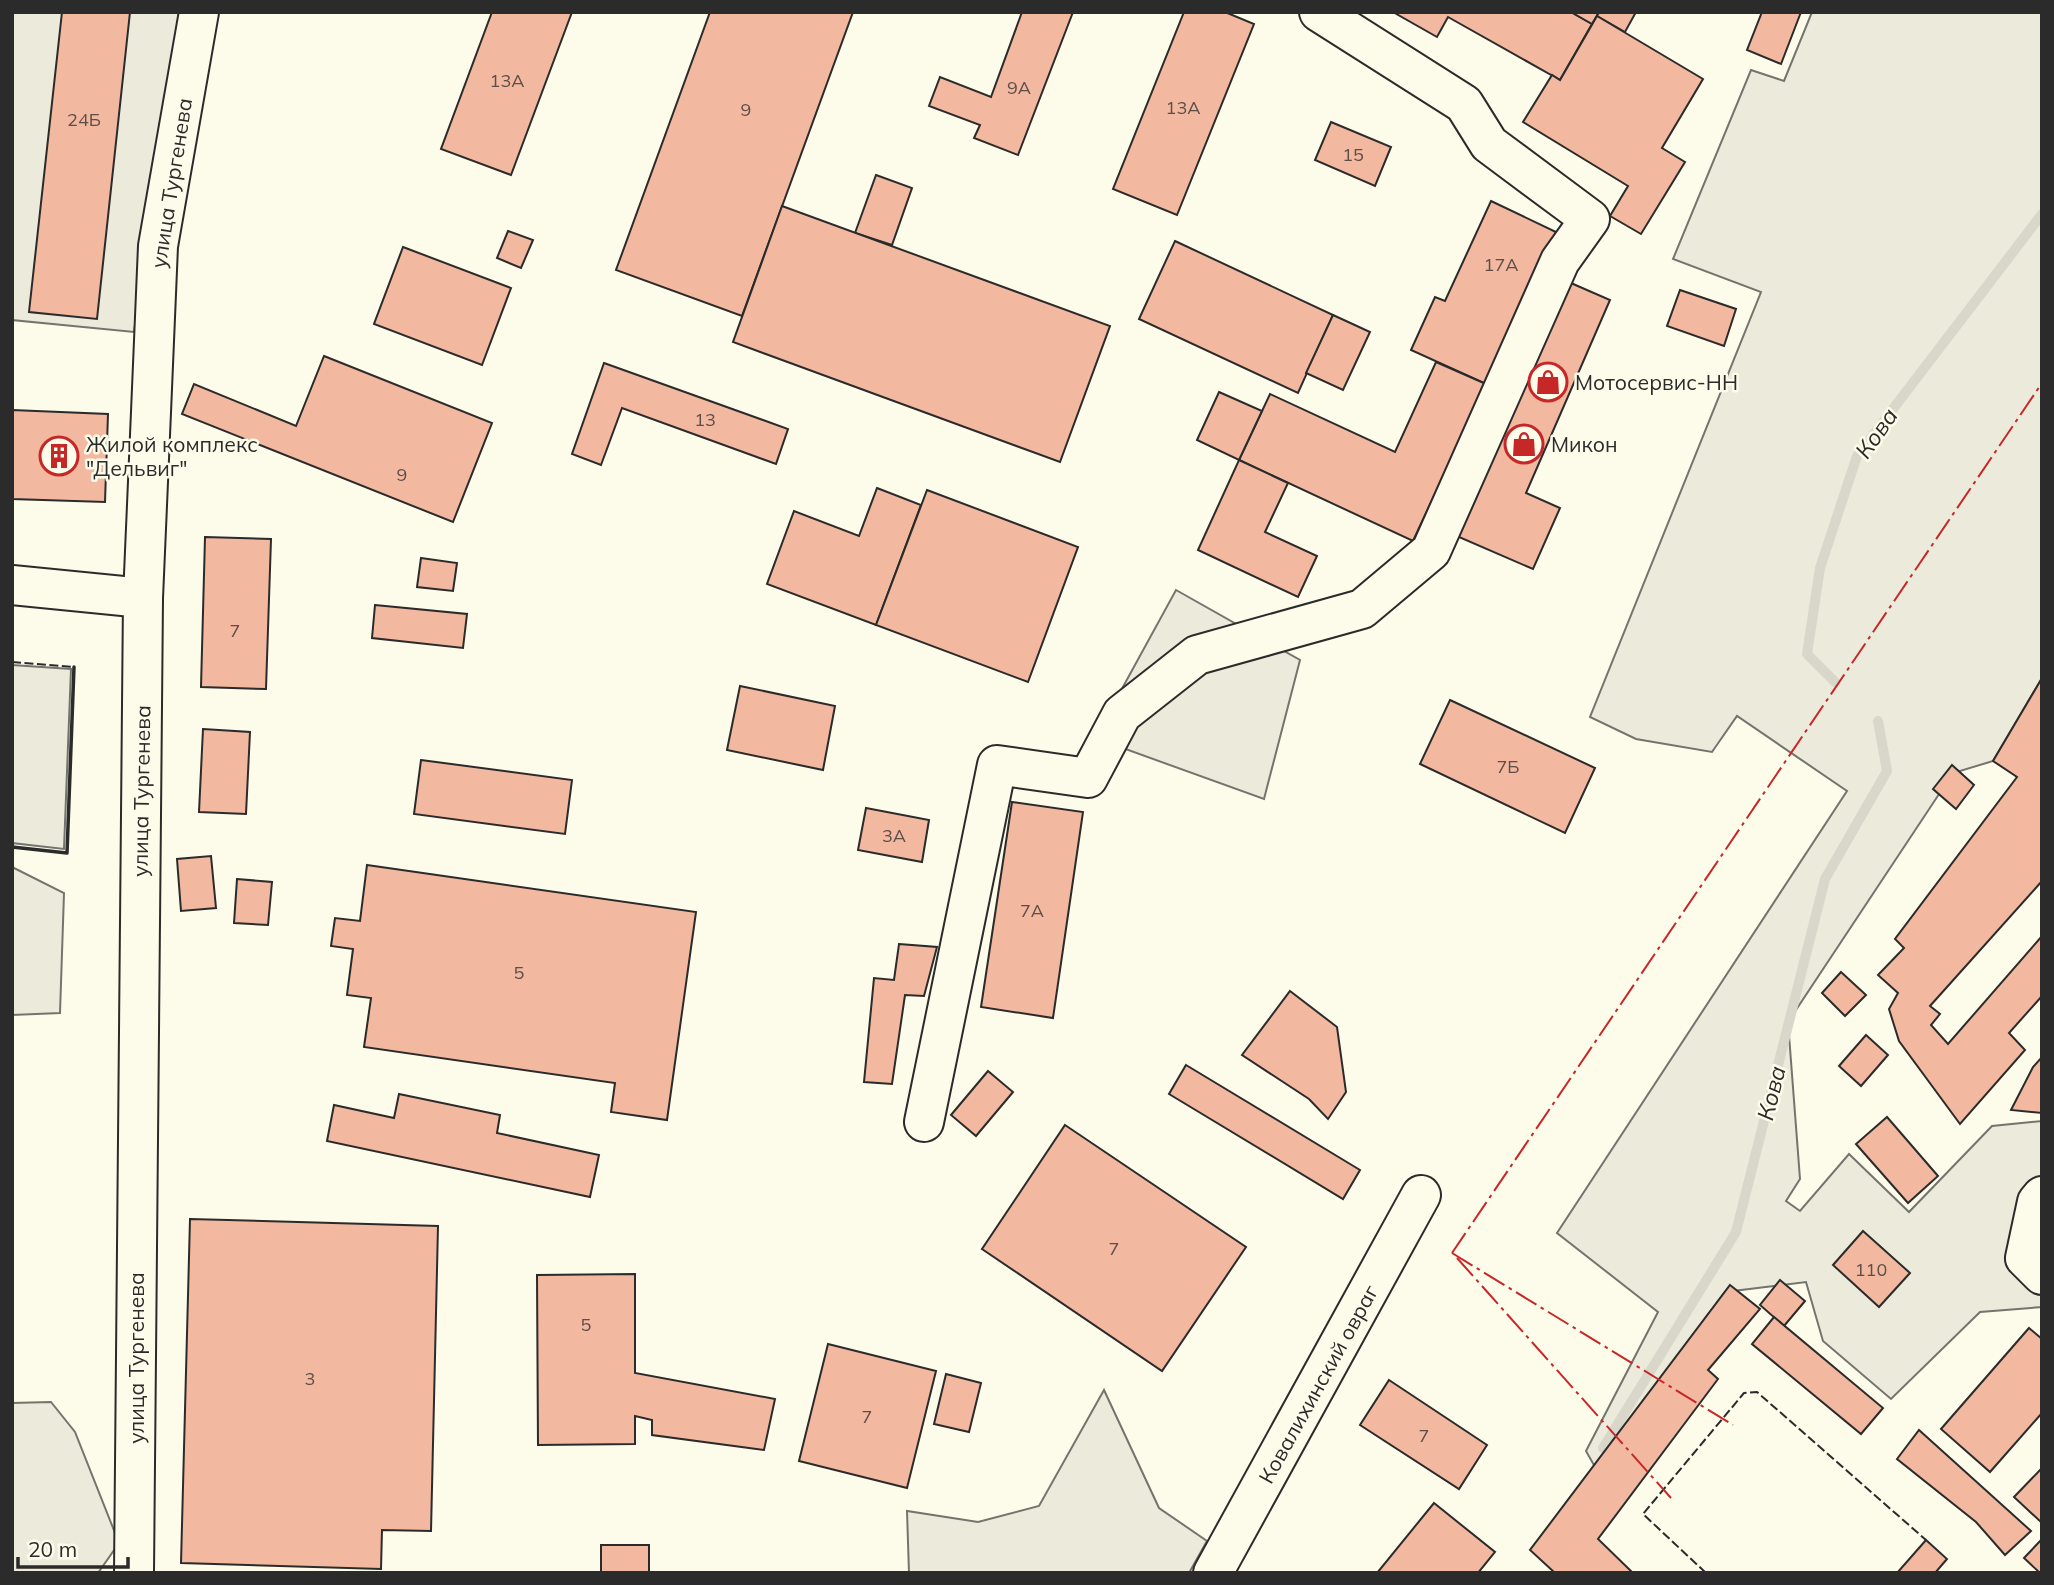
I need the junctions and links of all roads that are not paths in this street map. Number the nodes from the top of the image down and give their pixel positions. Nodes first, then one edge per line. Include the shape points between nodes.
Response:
1 (199, 12) edge
2 (1319, 12) edge
3 (12, 585) edge
4 (143, 598) junction
5 (924, 1122) dead end
6 (1421, 1195) dead end
7 (2042, 1196) edge
8 (2033, 1266) edge
9 (134, 1573) edge
10 (1213, 1573) edge

1 - 4 street, улица Тургенева via 158,246
2 - 5 street via 1464,104 1489,144 1590,219 1560,261 1431,551 1362,609 1197,655 1122,714 1088,778 997,765
3 - 4 street
4 - 9 street, улица Тургенева
6 - 10 street, Ковалихинский овраг
7 - 8 street via 2037,1202

